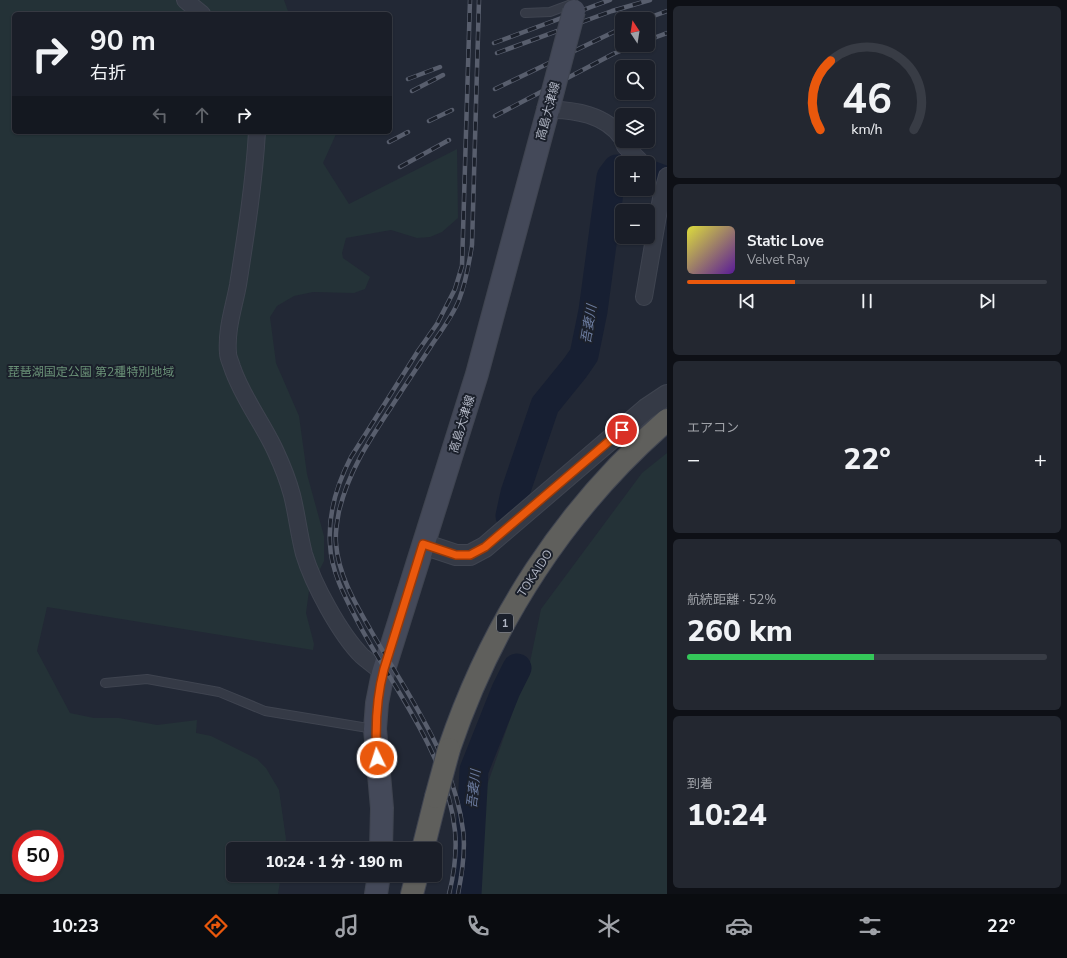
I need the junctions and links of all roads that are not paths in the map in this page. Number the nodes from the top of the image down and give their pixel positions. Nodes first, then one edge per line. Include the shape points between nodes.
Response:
1 (186, 0) edge
2 (576, 4) edge
3 (200, 12) edge
4 (525, 13) dead end
5 (548, 110) junction
6 (615, 131) edge
7 (257, 134) edge
8 (627, 148) edge
9 (635, 156) edge
10 (655, 171) edge
11 (666, 179) edge
12 (644, 297) dead end
13 (667, 395) edge
14 (667, 420) edge
15 (423, 544) junction
16 (383, 673) junction
17 (105, 683) dead end
18 (375, 729) junction
19 (381, 842) edge
20 (425, 842) edge
21 (378, 882) edge
22 (415, 882) edge
23 (376, 894) edge
24 (412, 894) edge

1 - 3 street
2 - 4 lane via 550,12
2 - 5 main road, 高島大津線, bridge
5 - 6 street via 579,112 608,124
5 - 15 main road, 高島大津線 via 477,374
7 - 16 street via 255,170 229,324 228,354 236,379 275,448 286,474 305,556 317,586 352,644
8 - 9 street
10 - 11 street
11 - 12 street
13 - 15 street via 646,409 485,547 470,555 456,555
14 - 20 highway, TOKAIDO / 1, bridge via 597,489 530,578 494,642 460,715
15 - 16 main road, 高島大津線
16 - 18 main road, 高島大津線
17 - 18 lane via 147,679 219,692 265,711
18 - 19 main road, 高島大津線 via 382,808
21 - 23 main road
22 - 24 highway

